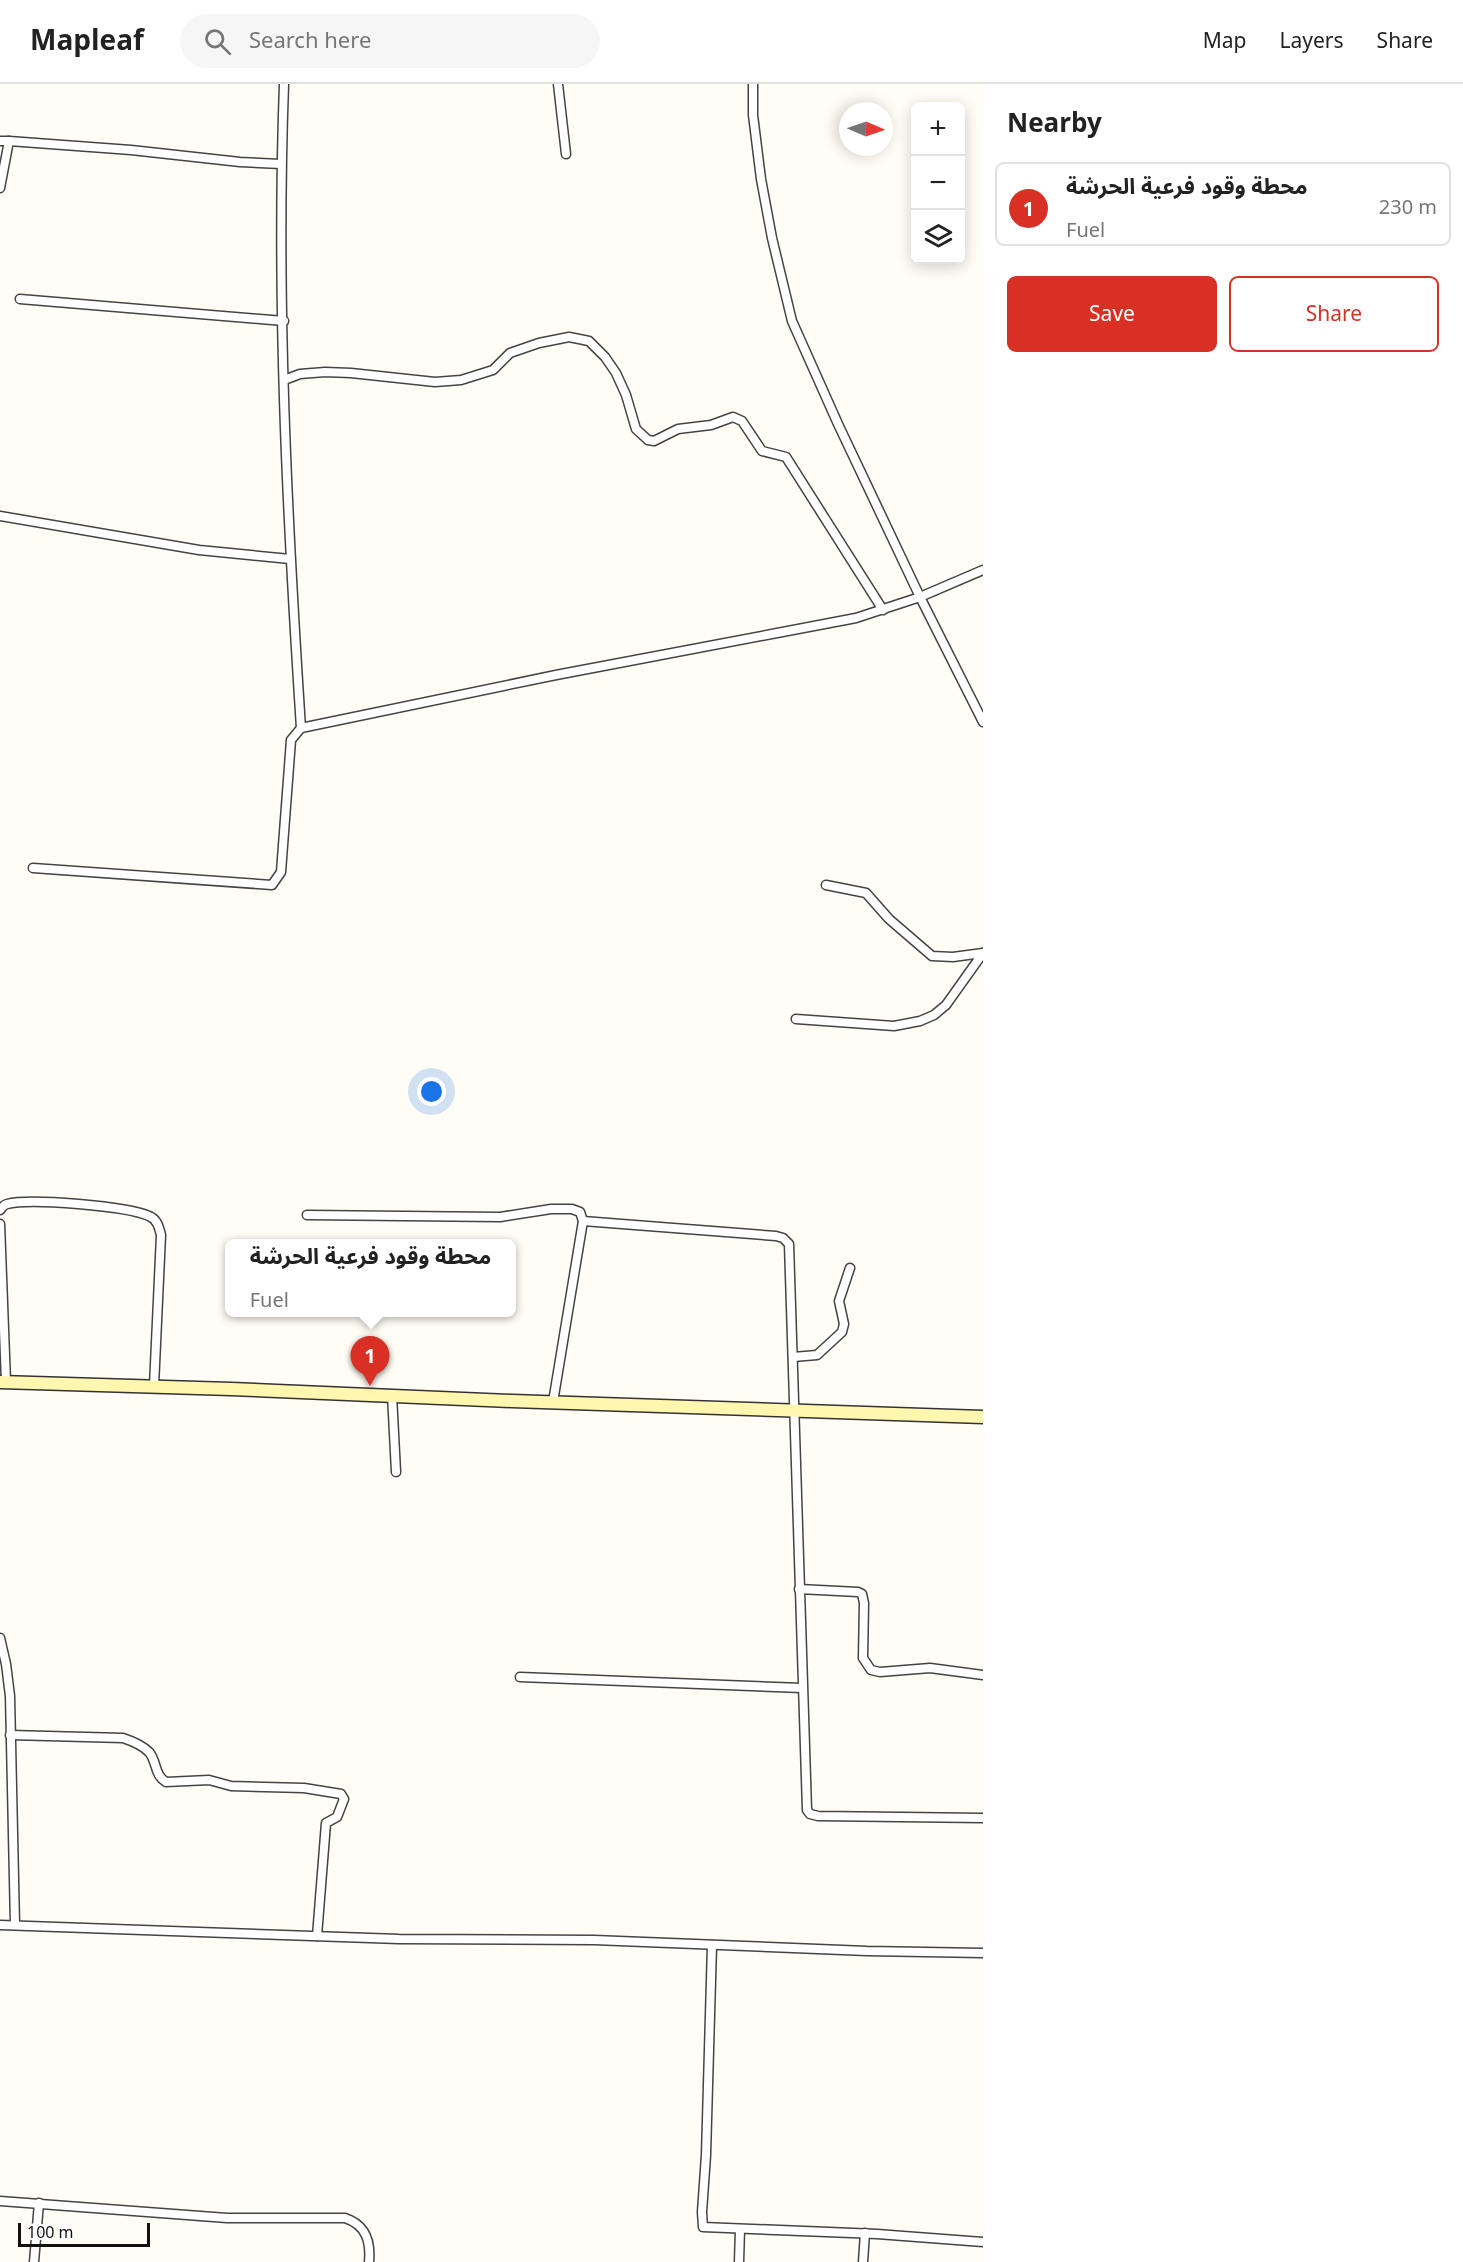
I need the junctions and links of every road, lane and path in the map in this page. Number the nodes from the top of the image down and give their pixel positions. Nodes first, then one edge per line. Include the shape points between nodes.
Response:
1 (284, 84) edge
2 (558, 84) edge
3 (753, 84) edge
4 (4, 141) edge
5 (566, 154) dead end
6 (281, 164) junction
7 (0, 188) edge
8 (20, 299) dead end
9 (284, 321) junction
10 (284, 380) junction
11 (0, 516) edge
12 (290, 559) junction
13 (983, 570) edge
14 (920, 597) junction
15 (884, 610) junction
16 (981, 712) edge
17 (983, 722) edge
18 (301, 728) junction
19 (33, 868) dead end
20 (826, 885) dead end
21 (796, 1019) dead end
22 (0, 1210) edge
23 (308, 1215) dead end
24 (583, 1221) junction
25 (0, 1224) edge
26 (850, 1268) dead end
27 (793, 1357) junction
28 (3, 1382) edge
29 (154, 1386) junction
30 (392, 1395) junction
31 (554, 1402) junction
32 (795, 1410) junction
33 (983, 1417) edge
34 (396, 1472) dead end
35 (799, 1589) junction
36 (0, 1638) edge
37 (983, 1675) edge
38 (520, 1677) dead end
39 (802, 1688) junction
40 (10, 1735) junction
41 (983, 1818) edge
42 (0, 1924) edge
43 (15, 1925) junction
44 (316, 1935) junction
45 (712, 1945) junction
46 (983, 1953) edge
47 (0, 2201) edge
48 (39, 2203) junction
49 (740, 2229) junction
50 (865, 2234) junction
51 (983, 2242) edge
52 (34, 2262) edge
53 (369, 2262) edge
54 (739, 2262) edge
55 (863, 2262) edge

1 - 6 street
2 - 5 street
3 - 14 street via 761,179 792,321
4 - 6 street
4 - 7 street
6 - 9 street
8 - 9 street
9 - 10 street
10 - 12 street
10 - 15 street via 325,372 435,382 460,380 494,370 510,353 539,343 569,336 589,340 616,373 636,429 648,440 733,417 742,421 762,451 786,457
11 - 12 street via 199,550
12 - 18 street
13 - 14 street
14 - 15 street
14 - 16 street
15 - 18 street
16 - 17 street
18 - 19 street via 291,740 281,872 272,885
20 - 21 street via 866,893 932,956 983,953 946,1005 920,1021 884,1026
22 - 29 street via 6,1204 76,1204 115,1208 153,1218 161,1235
23 - 24 street via 500,1217 561,1209 577,1210
24 - 27 street via 783,1238 790,1248
24 - 31 street
25 - 28 street
26 - 27 street via 838,1307 844,1324 842,1332 817,1355
27 - 32 street
28 - 29 street
29 - 30 street
30 - 31 street
30 - 34 street
31 - 32 street
32 - 33 street
32 - 35 street
35 - 37 street via 862,1594 863,1658 871,1670 942,1668
35 - 39 street
36 - 40 street via 10,1696
38 - 39 street
39 - 41 street via 809,1813
40 - 43 street
40 - 44 street via 123,1738 149,1752 160,1778 166,1782 209,1780 231,1786 292,1787 341,1794 344,1799 337,1817 326,1823
42 - 43 street
43 - 44 street
44 - 45 street
45 - 46 street
45 - 49 street via 702,2224 706,2228
47 - 48 street
48 - 52 street
48 - 53 street via 227,2217 345,2218 357,2222 365,2232
49 - 50 street
49 - 54 street
50 - 51 street
50 - 55 street

